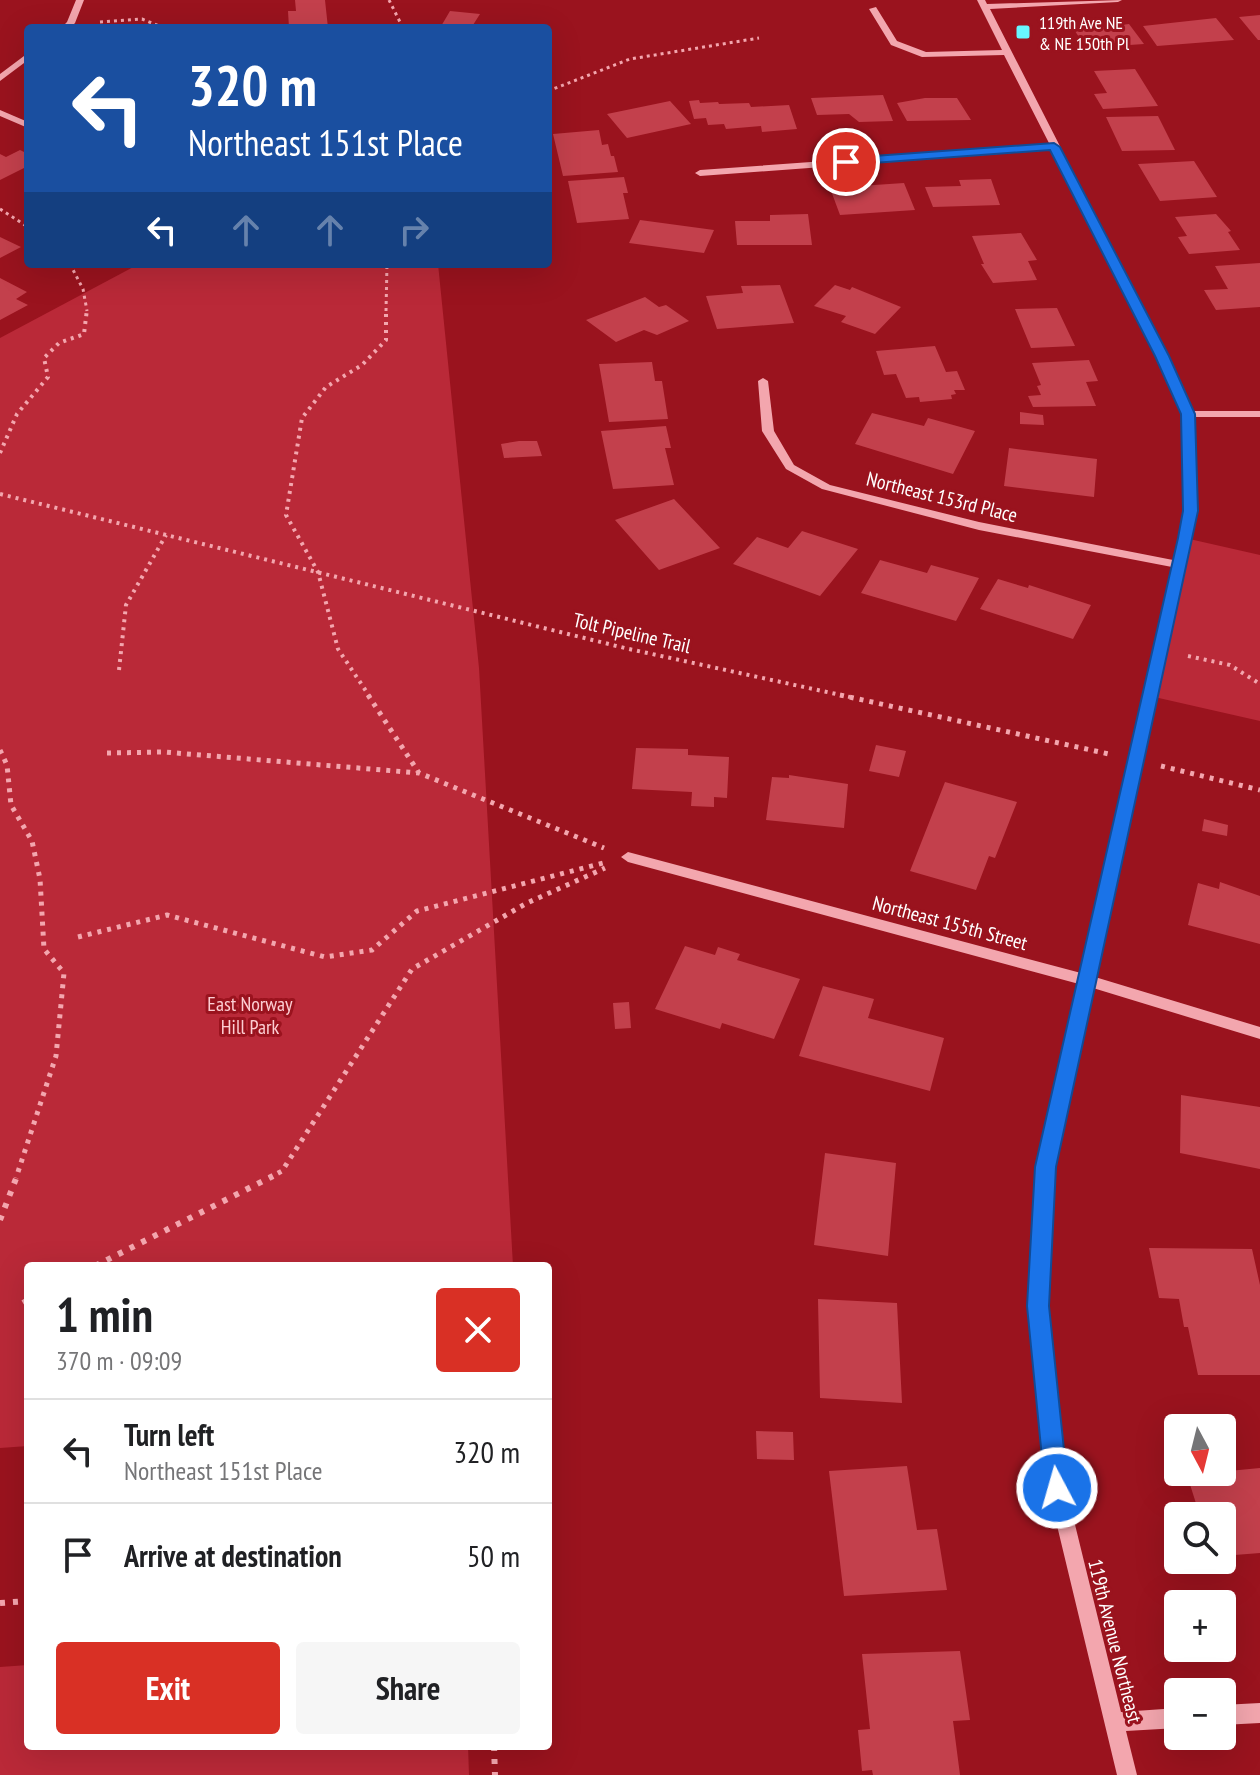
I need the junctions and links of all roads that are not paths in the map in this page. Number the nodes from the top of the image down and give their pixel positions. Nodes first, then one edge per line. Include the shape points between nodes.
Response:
1 (80, 0) edge
2 (1118, 0) edge
3 (983, 4) edge
4 (873, 9) dead end
5 (69, 24) edge
6 (1007, 52) junction
7 (24, 59) edge
8 (0, 78) edge
9 (0, 113) edge
10 (24, 123) edge
11 (1054, 147) junction
12 (700, 173) dead end
13 (763, 381) dead end
14 (1188, 414) junction
15 (1260, 414) edge
16 (1180, 565) junction
17 (628, 857) road end
18 (1086, 980) junction
19 (1260, 1033) edge
20 (1260, 1713) edge
21 (1236, 1714) edge
22 (1164, 1719) edge
23 (1114, 1722) junction
24 (1127, 1775) edge

1 - 5 street
2 - 3 street
3 - 6 street, 119th Avenue Northeast
4 - 6 street via 894,43 925,55
6 - 11 street, 119th Avenue Northeast
7 - 8 street
9 - 10 street
11 - 12 street
11 - 14 street, 119th Avenue Northeast
13 - 16 street, Northeast 153rd Place via 768,431 790,467 826,487 979,526
14 - 15 street
14 - 16 street, 119th Avenue Northeast via 1190,511
16 - 18 street, 119th Avenue Northeast
17 - 18 street, Northeast 155th Street
18 - 19 street, Northeast 155th Street
18 - 23 street, 119th Avenue Northeast via 1046,1167 1038,1306 1057,1488
20 - 21 street
22 - 23 street
23 - 24 street, 119th Avenue Northeast

